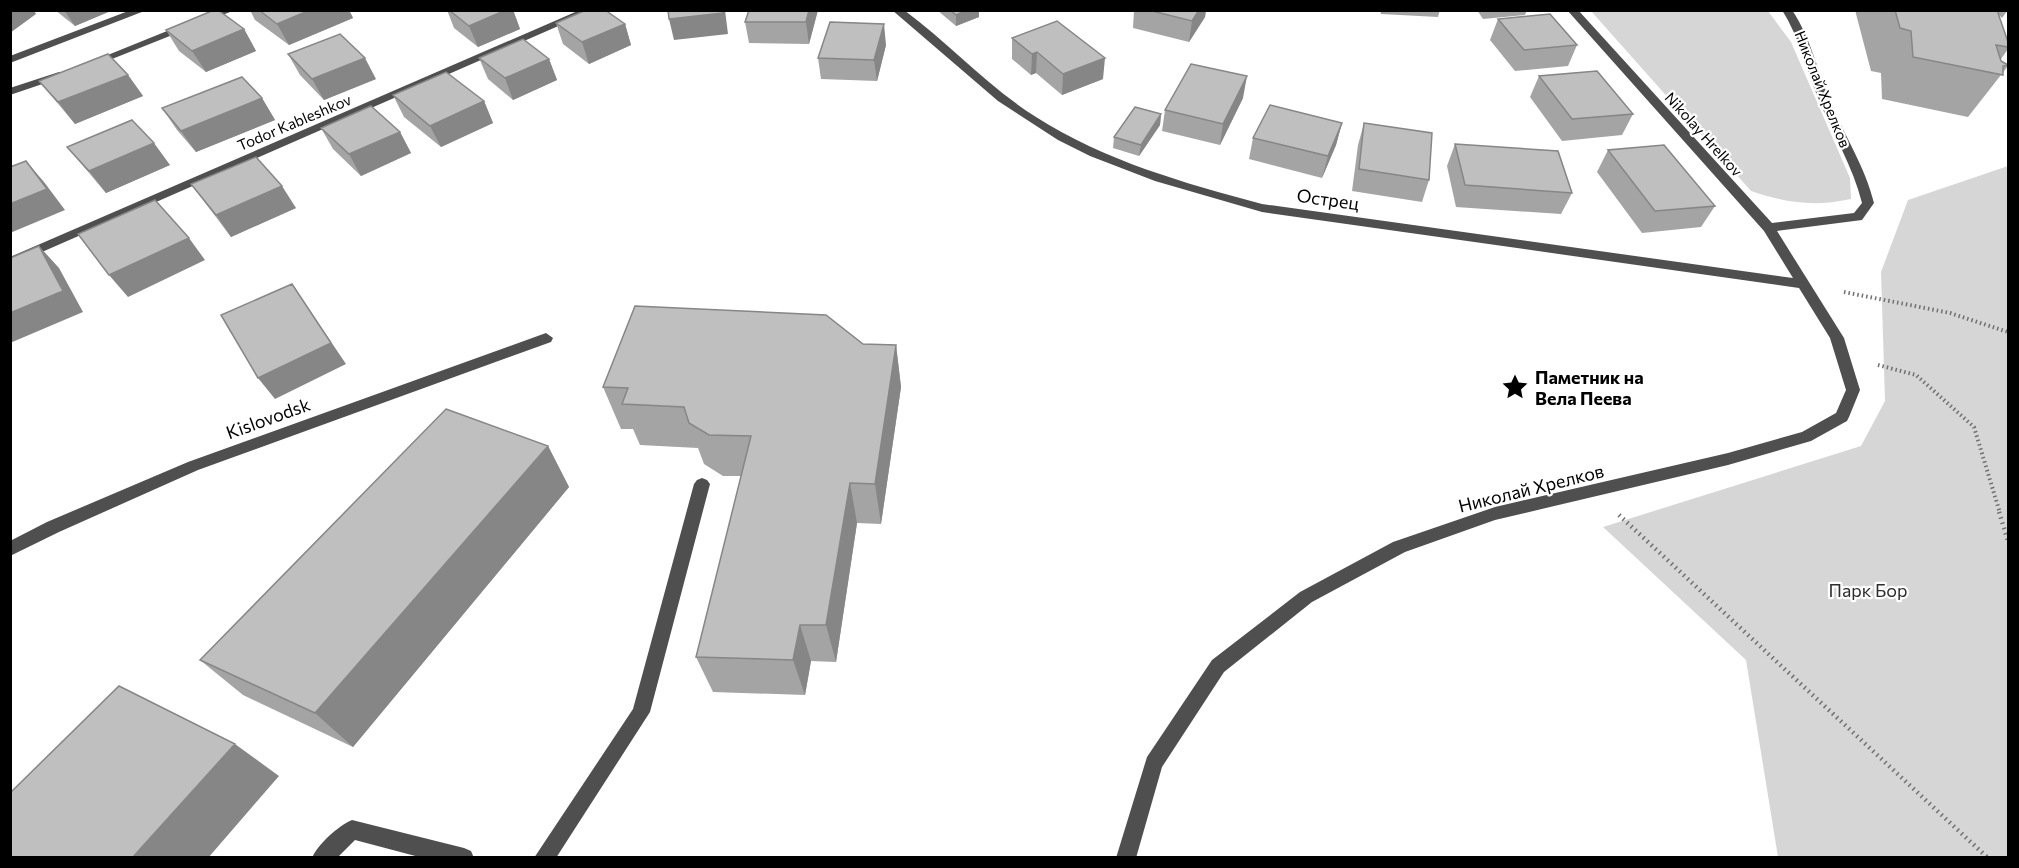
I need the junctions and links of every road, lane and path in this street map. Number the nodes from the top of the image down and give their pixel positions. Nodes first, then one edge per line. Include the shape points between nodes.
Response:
1 (142, 10) edge
2 (230, 10) edge
3 (590, 10) edge
4 (897, 10) edge
5 (1572, 10) edge
6 (1787, 10) edge
7 (10, 60) edge
8 (77, 69) edge
9 (65, 73) edge
10 (10, 92) edge
11 (1769, 228) junction
12 (10, 262) edge
13 (1805, 284) junction
14 (2008, 332) edge
15 (546, 338) dead end
16 (1842, 356) junction
17 (702, 484) dead end
18 (1595, 492) junction
19 (2008, 541) edge
20 (10, 549) edge
21 (322, 858) edge
22 (464, 858) edge
23 (544, 858) edge
24 (1126, 858) edge
25 (1988, 858) edge

1 - 7 street
2 - 8 street
3 - 12 street, Todor Kableshkov
4 - 13 street, Острец via 1003,100 1055,134 1116,165 1185,188 1262,208
5 - 11 street, Nikolay Hrelkov
6 - 11 street, Николай Хрелков via 1803,34 1823,99 1864,183 1868,202 1858,217
9 - 10 street
11 - 13 street, Nikolay Hrelkov
13 - 14 path via 1950,313
13 - 16 street, Николай Хрелков via 1837,338
15 - 20 street, Kislovodsk via 193,466
16 - 18 street, Николай Хрелков via 1854,390 1842,417 1806,437
16 - 19 path via 1916,375 1974,427
17 - 23 street via 641,712
18 - 24 street, Николай Хрелков via 1495,514 1399,547 1297,604 1218,666 1154,763
18 - 25 path
21 - 22 street via 352,830

